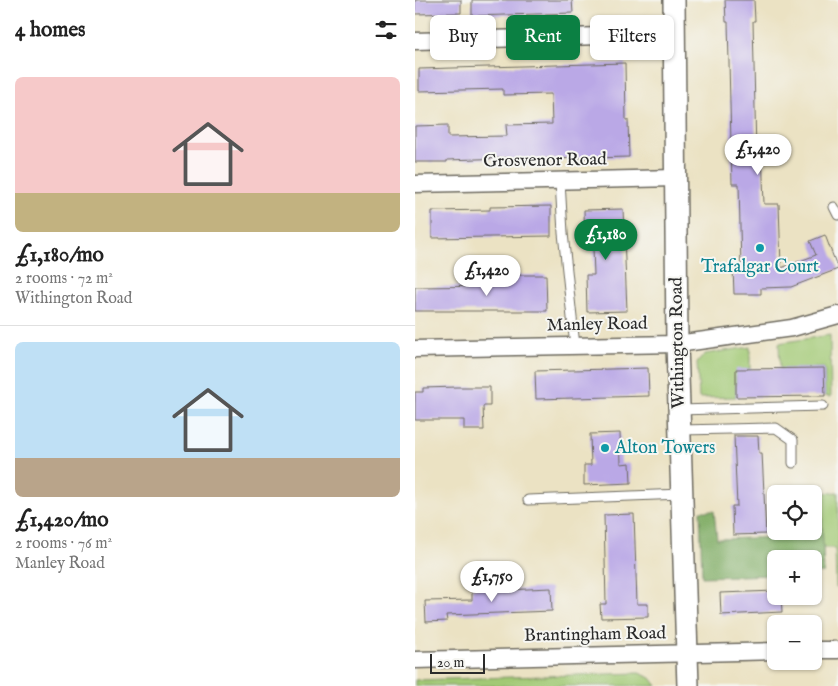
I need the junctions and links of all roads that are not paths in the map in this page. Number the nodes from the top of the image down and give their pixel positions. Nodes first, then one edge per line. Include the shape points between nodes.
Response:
1 (674, 0) edge
2 (675, 34) junction
3 (415, 41) edge
4 (676, 178) junction
5 (560, 181) junction
6 (415, 184) edge
7 (838, 315) edge
8 (677, 344) junction
9 (575, 346) junction
10 (415, 350) edge
11 (823, 406) dead end
12 (679, 420) junction
13 (793, 463) dead end
14 (682, 494) junction
15 (528, 500) dead end
16 (822, 650) edge
17 (838, 650) edge
18 (767, 651) edge
19 (687, 653) junction
20 (415, 660) edge
21 (688, 686) edge

1 - 2 street, Withington Road
2 - 3 street
2 - 4 street, Withington Road
4 - 5 street, Grosvenor Road
4 - 8 street, Withington Road
5 - 6 street, Grosvenor Road
5 - 9 lane
7 - 8 street, Manley Road via 792,328
8 - 9 street, Manley Road
8 - 12 street, Withington Road
9 - 10 street, Manley Road
11 - 12 lane
12 - 13 lane via 776,428 793,440
12 - 14 street, Withington Road
14 - 15 lane
14 - 19 street, Withington Road
16 - 17 street
18 - 19 street, Brantingham Road
19 - 20 street, Brantingham Road
19 - 21 street, Withington Road

